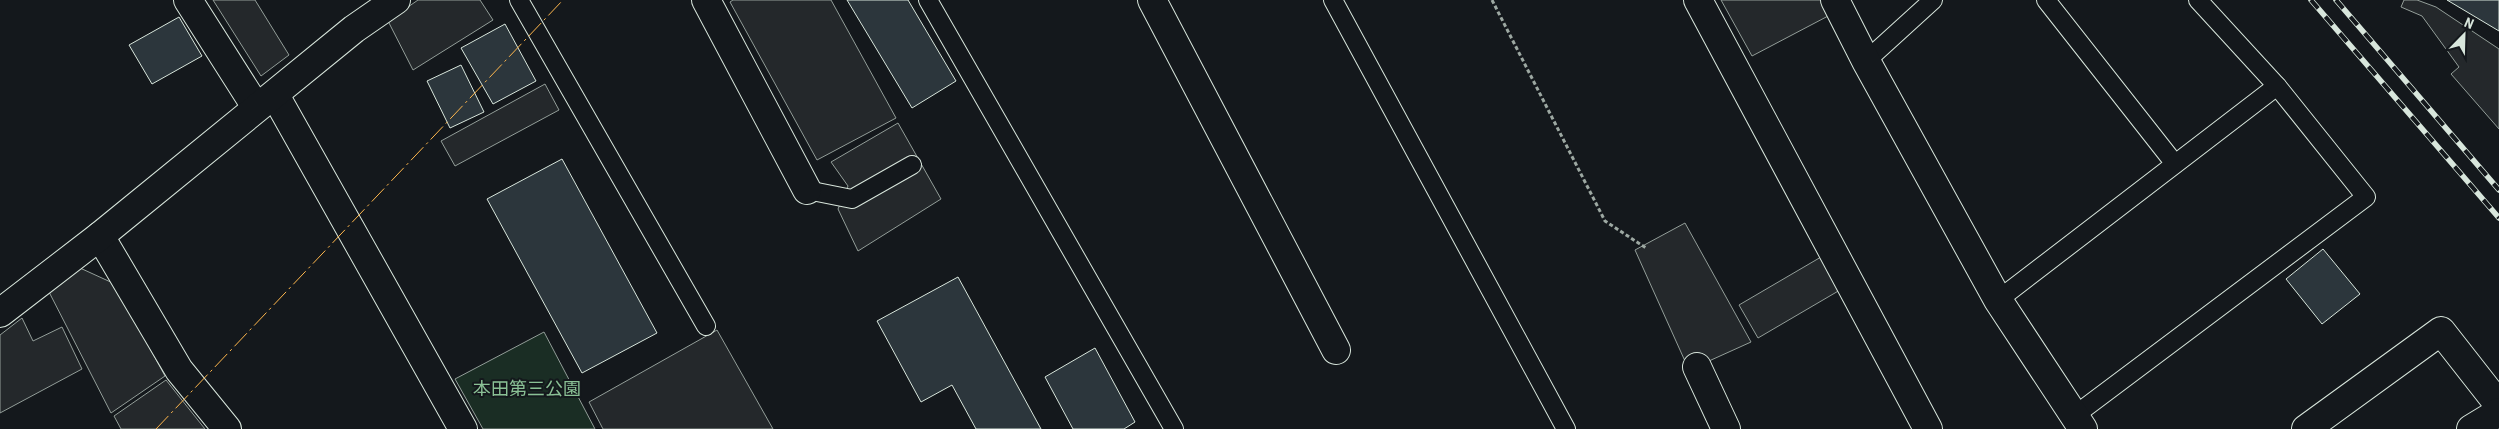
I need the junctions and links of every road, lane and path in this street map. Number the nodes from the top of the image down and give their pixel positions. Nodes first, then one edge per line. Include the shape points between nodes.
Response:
1 (188, 0) edge
2 (396, 0) edge
3 (519, 0) edge
4 (706, 0) edge
5 (928, 0) edge
6 (1152, 0) edge
7 (1333, 0) edge
8 (1492, 0) edge
9 (1698, 0) edge
10 (1835, 0) edge
11 (1933, 0) edge
12 (2046, 0) edge
13 (2198, 0) edge
14 (1866, 61) junction
15 (2277, 86) junction
16 (266, 101) junction
17 (2175, 164) junction
18 (912, 165) dead end
19 (807, 190) joint
20 (100, 236) junction
21 (1646, 248) dead end
22 (1998, 300) junction
23 (0, 313) edge
24 (706, 326) dead end
25 (1336, 350) dead end
26 (1697, 367) dead end
27 (2499, 405) edge
28 (2499, 412) edge
29 (2079, 422) edge
30 (227, 429) edge
31 (463, 429) edge
32 (1174, 429) edge
33 (1565, 429) edge
34 (1726, 429) edge
35 (1928, 429) edge
36 (2306, 429) edge
37 (2471, 429) edge

1 - 16 street
2 - 16 street via 354,29
3 - 24 lane
4 - 19 street
5 - 32 lane
6 - 25 street
7 - 33 lane
8 - 21 path via 1605,221
9 - 35 street
10 - 14 street
11 - 14 lane
12 - 17 lane
13 - 15 lane
14 - 22 street
15 - 17 lane
15 - 29 lane via 2366,197
16 - 20 street
16 - 31 street
17 - 22 lane
18 - 19 lane via 852,199
20 - 23 street
20 - 30 street via 179,370
22 - 29 street
26 - 34 street
27 - 36 street via 2441,331
28 - 37 street

